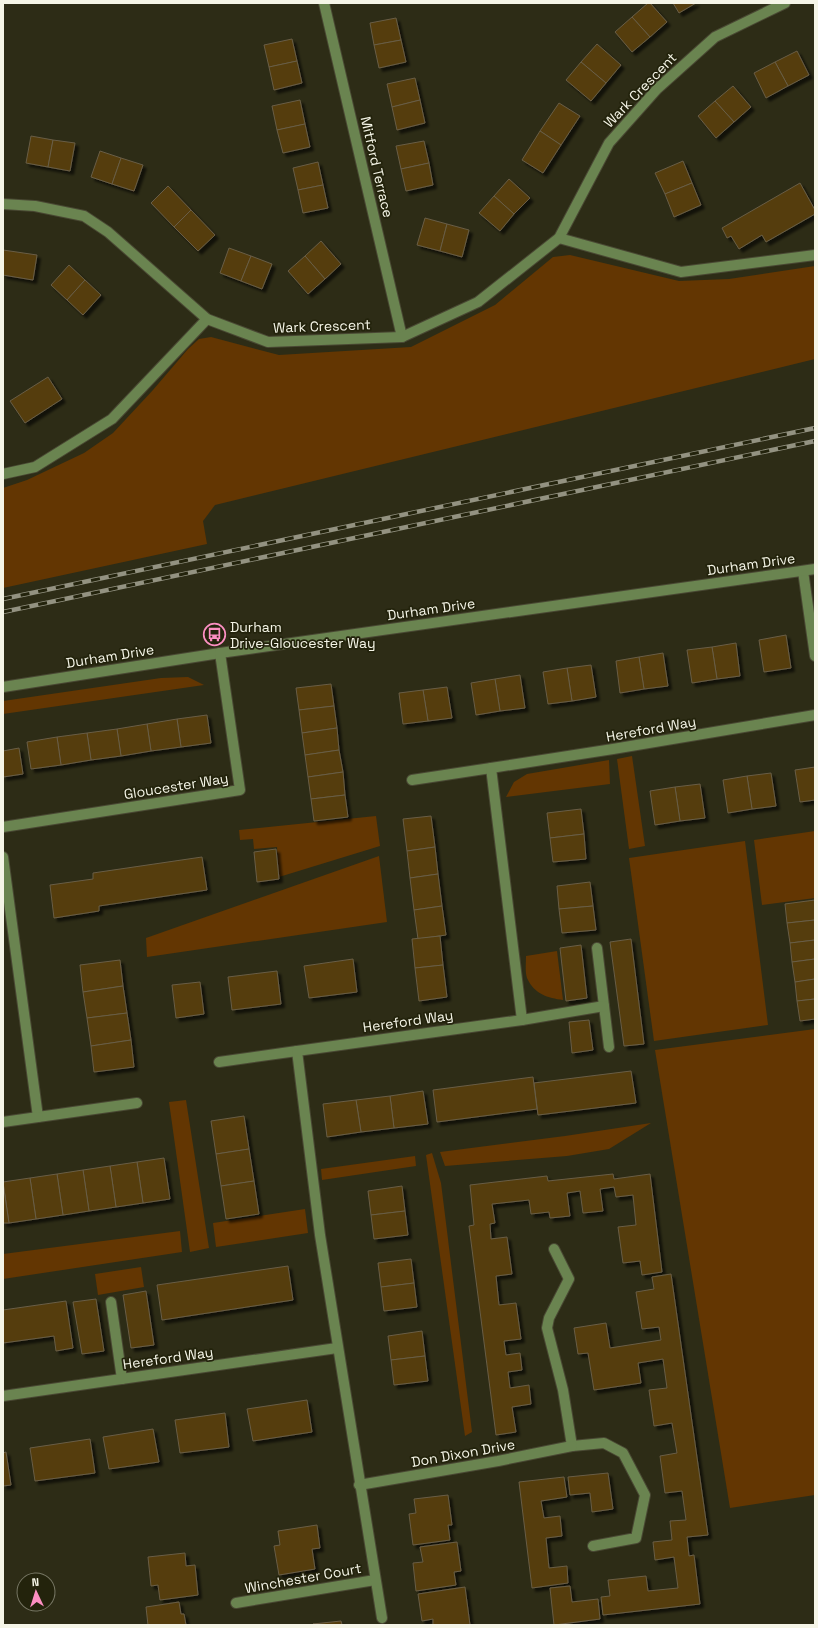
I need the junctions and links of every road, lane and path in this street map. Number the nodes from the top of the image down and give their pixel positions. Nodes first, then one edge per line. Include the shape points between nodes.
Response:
1 (324, 3) edge
2 (785, 3) edge
3 (3, 204) edge
4 (559, 238) junction
5 (815, 255) edge
6 (207, 320) junction
7 (402, 337) junction
8 (3, 474) edge
9 (815, 569) edge
10 (803, 571) junction
11 (220, 653) junction
12 (815, 656) edge
13 (3, 687) edge
14 (815, 714) edge
15 (491, 768) junction
16 (412, 780) dead end
17 (3, 827) edge
18 (3, 857) edge
19 (597, 948) dead end
20 (604, 1006) junction
21 (522, 1020) junction
22 (609, 1047) dead end
23 (297, 1051) junction
24 (219, 1062) dead end
25 (137, 1103) dead end
26 (38, 1117) junction
27 (3, 1122) edge
28 (554, 1249) dead end
29 (111, 1302) dead end
30 (338, 1348) junction
31 (122, 1379) junction
32 (3, 1396) edge
33 (572, 1446) junction
34 (359, 1485) junction
35 (593, 1546) dead end
36 (375, 1580) junction
37 (236, 1603) dead end
38 (382, 1618) dead end

1 - 7 street, Mitford Terrace
2 - 4 street, Wark Crescent via 715,37 657,89 609,143
3 - 6 street, Wark Crescent via 35,206 84,216 108,232
4 - 5 street via 681,272
4 - 7 street, Wark Crescent via 478,302
6 - 7 street, Wark Crescent via 268,342
6 - 8 street via 112,419 35,467
9 - 10 street, Durham Drive
10 - 11 street, Durham Drive
10 - 12 street
11 - 13 street, Durham Drive
11 - 17 street, Gloucester Way via 240,790
14 - 15 street, Hereford Way
15 - 16 street, Hereford Way
15 - 21 street
18 - 26 street
19 - 20 street
20 - 21 street, Hereford Way
20 - 22 street
21 - 23 street, Hereford Way
23 - 24 street, Hereford Way
23 - 30 street via 320,1235
25 - 26 street
26 - 27 street
28 - 33 street via 569,1279 549,1318 547,1328 564,1390
29 - 31 street
30 - 31 street, Hereford Way
30 - 34 street
31 - 32 street, Hereford Way
33 - 34 street, Don Dixon Drive via 498,1462
33 - 35 street, Don Dixon Drive via 604,1443 623,1453 645,1495 636,1538
34 - 36 street, Winchester Court
36 - 37 street, Winchester Court
36 - 38 street, Winchester Court

